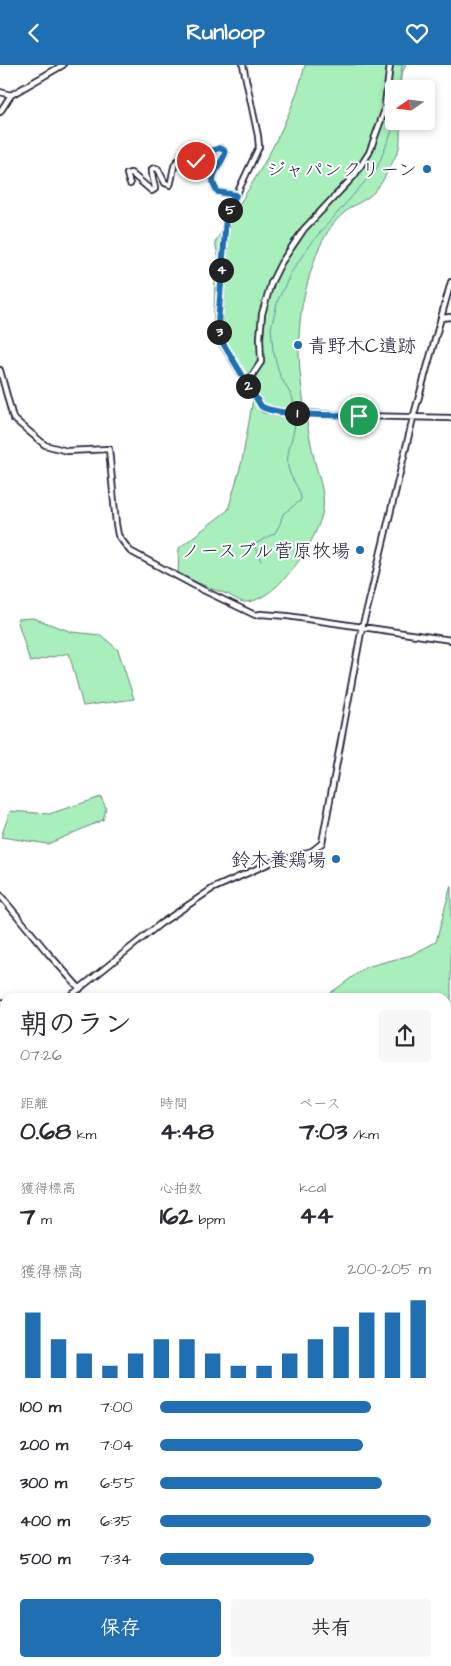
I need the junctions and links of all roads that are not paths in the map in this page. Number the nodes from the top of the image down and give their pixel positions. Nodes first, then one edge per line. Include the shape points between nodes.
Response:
1 (63, 65) edge
2 (243, 65) edge
3 (390, 65) edge
4 (0, 92) edge
5 (11, 95) junction
6 (0, 112) edge
7 (130, 184) dead end
8 (236, 195) junction
9 (451, 282) edge
10 (451, 317) edge
11 (441, 318) junction
12 (0, 370) edge
13 (246, 381) junction
14 (413, 418) junction
15 (451, 418) edge
16 (362, 627) junction
17 (451, 640) edge
18 (0, 895) edge
19 (80, 989) junction
20 (75, 993) edge

1 - 5 street
2 - 8 street via 259,147
3 - 13 street via 384,112 369,153 354,176 304,229 271,283 262,314 261,362
4 - 5 street
5 - 6 street
7 - 8 street via 127,174 131,173 152,191 155,187 152,169 156,168 165,183 170,185 174,164 178,160 196,161 221,148 225,154 212,181 218,192
8 - 13 street via 225,223 218,324 221,340
9 - 11 street
10 - 11 street
11 - 14 street
12 - 16 street via 13,418 45,445 67,451 109,449 118,535 130,551 255,615 287,616
13 - 14 street via 261,406 269,410
14 - 15 street
14 - 16 street
16 - 17 street
16 - 19 street via 322,843 312,851 272,862 212,889 160,924
18 - 19 street
19 - 20 street

